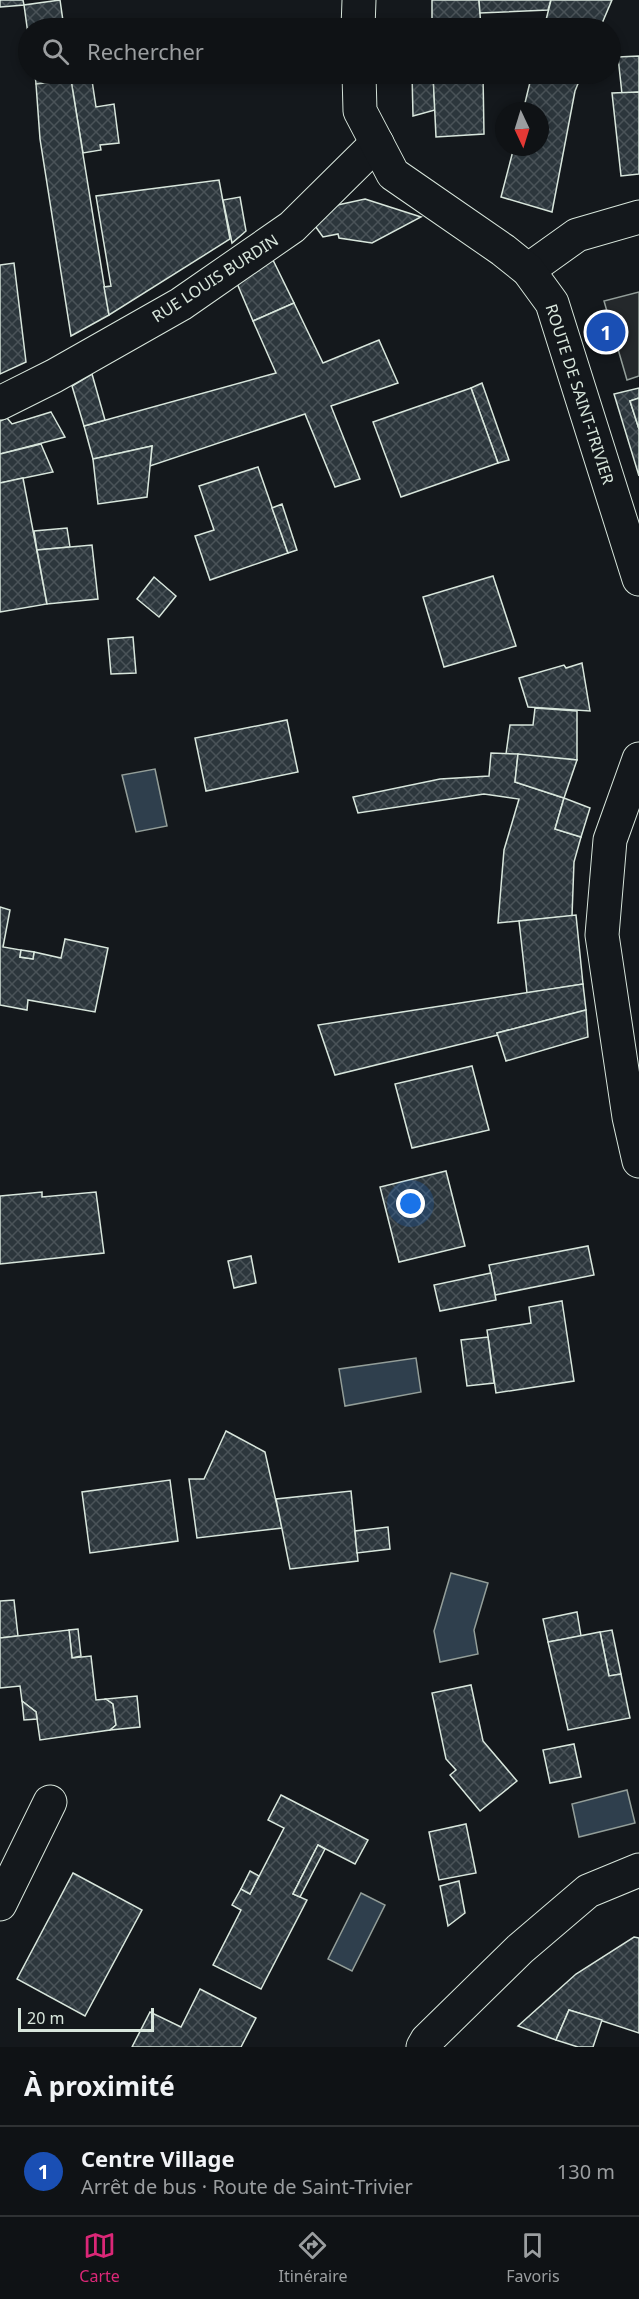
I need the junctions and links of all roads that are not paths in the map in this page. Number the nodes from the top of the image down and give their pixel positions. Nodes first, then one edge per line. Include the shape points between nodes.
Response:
1 (359, 0) edge
2 (358, 18) edge
3 (359, 84) edge
4 (377, 143) junction
5 (639, 217) edge
6 (528, 270) junction
7 (0, 403) edge
8 (639, 579) edge
9 (639, 759) edge
10 (639, 1161) edge
11 (51, 1802) dead end
12 (639, 1870) edge
13 (0, 1904) edge
14 (423, 2047) edge

1 - 2 main road
3 - 4 main road, ROUTE DE SAINT-TRIVIER via 360,111
4 - 6 main road, ROUTE DE SAINT-TRIVIER via 393,174
4 - 7 main road, RUE LOUIS BURDIN via 292,227 190,298
5 - 6 main road via 577,235
6 - 8 main road, ROUTE DE SAINT-TRIVIER via 552,303
9 - 10 main road via 610,840 602,935
11 - 13 main road
12 - 14 main road via 588,1891 520,1948

